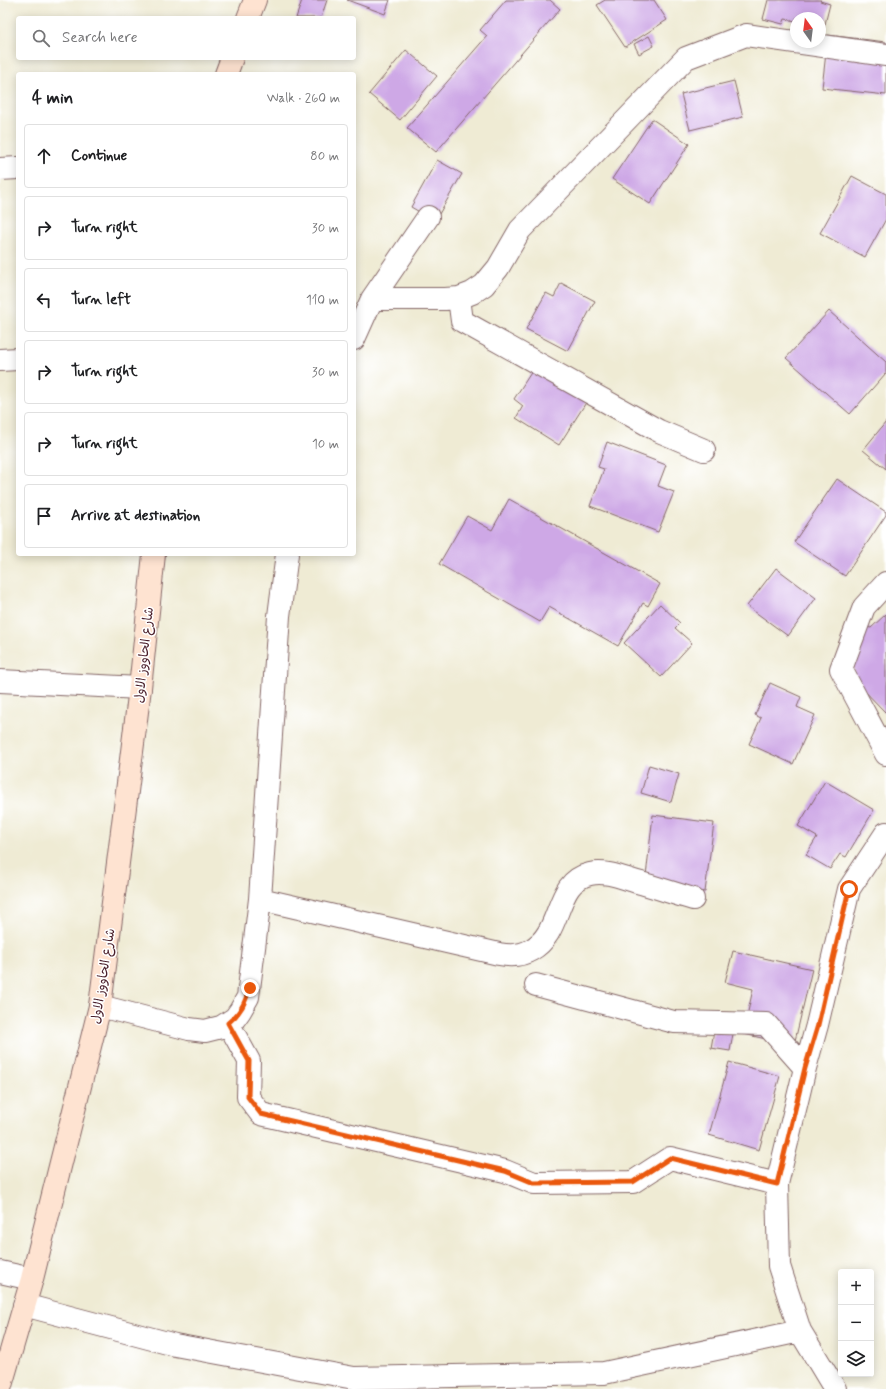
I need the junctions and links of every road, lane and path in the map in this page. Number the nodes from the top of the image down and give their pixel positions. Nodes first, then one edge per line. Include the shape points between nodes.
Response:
1 (254, 0) edge
2 (249, 16) edge
3 (886, 55) edge
4 (231, 60) edge
5 (227, 72) edge
6 (16, 168) edge
7 (0, 169) edge
8 (428, 217) dead end
9 (459, 298) junction
10 (372, 299) junction
11 (356, 335) edge
12 (16, 359) edge
13 (0, 360) edge
14 (704, 450) dead end
15 (154, 556) edge
16 (287, 556) edge
17 (886, 583) edge
18 (0, 681) edge
19 (140, 688) junction
20 (886, 754) edge
21 (886, 833) edge
22 (260, 899) junction
23 (693, 899) dead end
24 (536, 985) dead end
25 (100, 1006) junction
26 (228, 1023) junction
27 (805, 1068) junction
28 (777, 1184) junction
29 (0, 1272) edge
30 (32, 1279) junction
31 (24, 1304) junction
32 (800, 1331) junction
33 (354, 1383) edge
34 (0, 1389) edge
35 (835, 1389) edge

1 - 2 main road
3 - 9 street via 746,35 686,58 520,230 498,268 484,285
4 - 5 main road
6 - 7 street
8 - 10 street
9 - 10 street
9 - 14 street via 462,321 659,431
10 - 11 street
12 - 13 street
15 - 19 main road, شارع الحاووز الاول
16 - 22 street via 278,616
17 - 20 street via 864,607 841,669
18 - 19 street
19 - 25 main road, شارع الحاووز الاول
21 - 27 street via 849,889 818,1025
22 - 23 street via 512,956 528,952 542,942 552,929 568,889 578,879 590,874 609,874
22 - 26 street via 248,996 240,1011
24 - 27 street via 674,1022 766,1024
25 - 26 street via 197,1031 214,1030
25 - 30 main road, شارع الحاووز الاول
26 - 28 street via 249,1061 248,1097 261,1114 505,1171 534,1183 633,1182 670,1158
27 - 28 street
28 - 32 street via 779,1266
29 - 30 street
30 - 31 main road, شارع الحاووز الاول
31 - 33 street via 174,1345
31 - 34 main road, شارع الحاووز الاول
32 - 33 street via 604,1373
32 - 35 street

